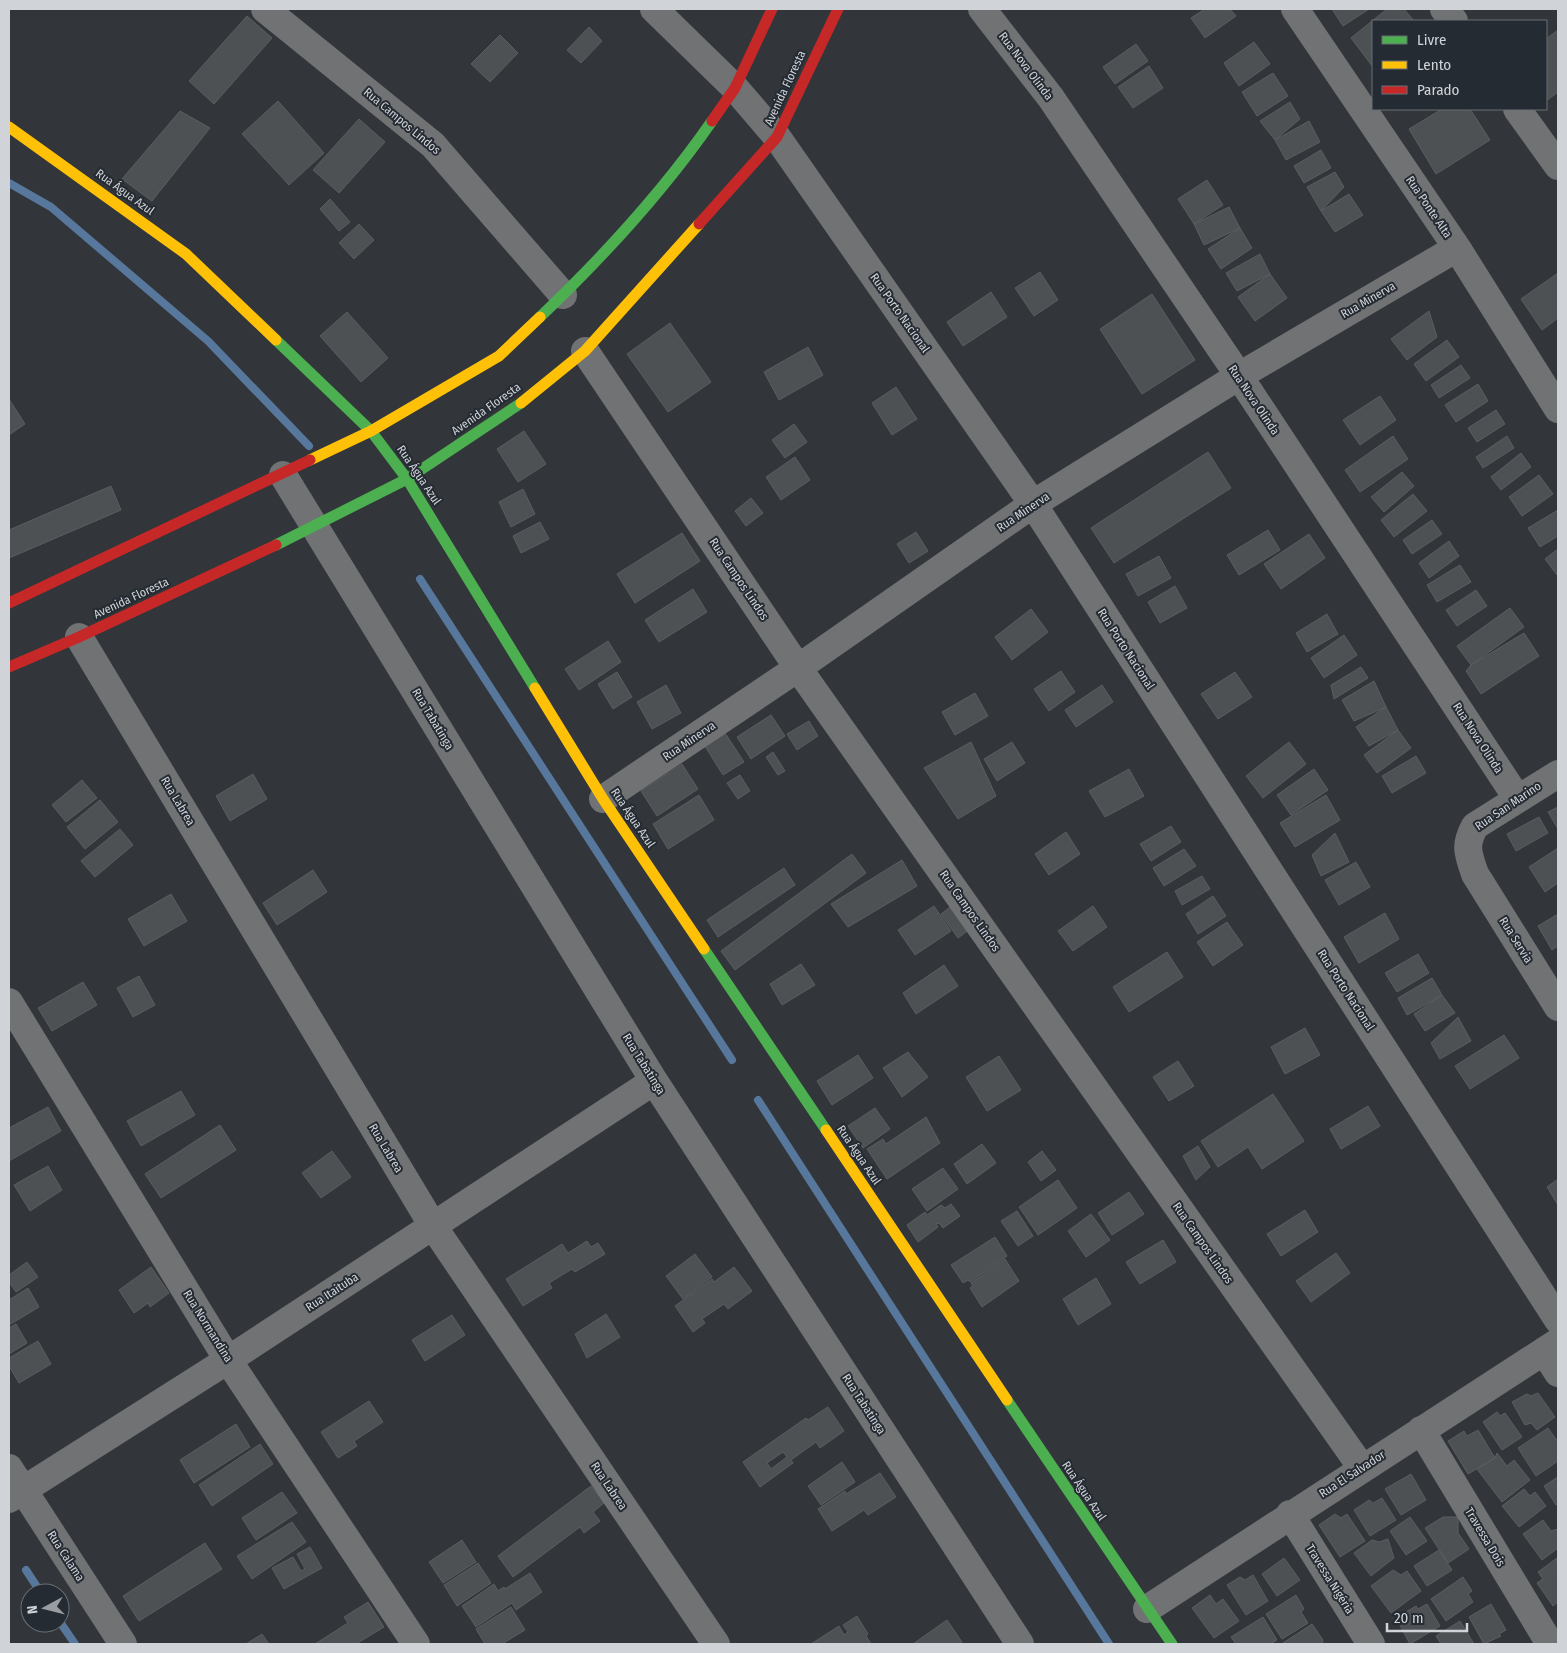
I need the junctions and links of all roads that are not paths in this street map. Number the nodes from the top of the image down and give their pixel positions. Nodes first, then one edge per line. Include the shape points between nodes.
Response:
1 (265, 9) edge
2 (654, 9) edge
3 (772, 9) edge
4 (838, 9) edge
5 (982, 9) edge
6 (1295, 9) edge
7 (1444, 9) edge
8 (1453, 20) edge
9 (735, 88) junction
10 (1518, 110) edge
11 (9, 127) edge
12 (777, 137) junction
13 (1558, 166) edge
14 (1457, 248) junction
15 (563, 296) junction
16 (585, 351) junction
17 (1238, 376) junction
18 (1558, 408) edge
19 (372, 431) junction
20 (283, 475) junction
21 (407, 478) junction
22 (1033, 504) junction
23 (315, 526) junction
24 (9, 604) edge
25 (80, 637) junction
26 (9, 666) edge
27 (798, 668) junction
28 (1558, 774) edge
29 (603, 798) junction
30 (1517, 798) junction
31 (1475, 874) joint
32 (1554, 990) edge
33 (9, 1002) edge
34 (654, 1081) junction
35 (432, 1226) junction
36 (1558, 1320) edge
37 (1554, 1356) edge
38 (228, 1360) junction
39 (1421, 1430) junction
40 (9, 1468) edge
41 (1362, 1468) junction
42 (16, 1495) edge
43 (1290, 1514) junction
44 (1146, 1608) junction
45 (123, 1644) edge
46 (416, 1644) edge
47 (716, 1644) edge
48 (1020, 1644) edge
49 (1172, 1644) edge
50 (1371, 1644) edge
51 (1550, 1644) edge

1 - 15 street, Rua Campos Lindos via 433,145
2 - 9 street, Rua Porto Nacional
3 - 9 street
4 - 12 street, Avenida Floresta
5 - 17 street, Rua Nova Olinda via 1051,98
6 - 14 street, Rua Ponte Alta
7 - 8 street
9 - 12 street, Rua Porto Nacional
9 - 15 street via 686,158 641,214
10 - 13 street
11 - 19 street, Rua Água Azul via 186,254
12 - 16 street, Avenida Floresta
12 - 22 street, Rua Porto Nacional
14 - 17 street, Rua Minerva
14 - 18 street, Rua Ponte Alta
15 - 19 street via 499,356
16 - 21 street, Avenida Floresta via 507,414
16 - 27 street, Rua Campos Lindos
17 - 22 street, Rua Minerva
17 - 30 street, Rua Nova Olinda
19 - 20 street
19 - 21 street, Rua Água Azul
20 - 23 street, Rua Tabatinga
20 - 24 street
21 - 23 street, Avenida Floresta
21 - 29 street, Rua Água Azul
22 - 27 street, Rua Minerva
22 - 36 street, Rua Porto Nacional
23 - 25 street, Avenida Floresta
23 - 34 street, Rua Tabatinga
25 - 26 street, Avenida Floresta
25 - 35 street, Rua Labrea
27 - 29 street, Rua Minerva
27 - 41 street, Rua Campos Lindos
28 - 30 street, Rua San Marino
29 - 44 street, Rua Água Azul
30 - 31 street, Rua San Marino via 1475,826 1467,840
31 - 32 street, Rua Servia
33 - 38 street, Rua Normandina
34 - 35 street, Rua Itaituba
34 - 48 street, Rua Tabatinga
35 - 38 street, Rua Itaituba
35 - 47 street, Rua Labrea
37 - 39 street, Rua El Salvador
38 - 42 street, Rua Itaituba
38 - 46 street, Rua Normandina
39 - 41 street, Rua El Salvador
39 - 51 street, Travessa Dois
40 - 42 street, Rua Calama
41 - 43 street, Rua El Salvador
42 - 45 street, Rua Calama
43 - 44 street, Rua El Salvador
43 - 50 street, Travessa Nigéria
44 - 49 street, Rua Água Azul

